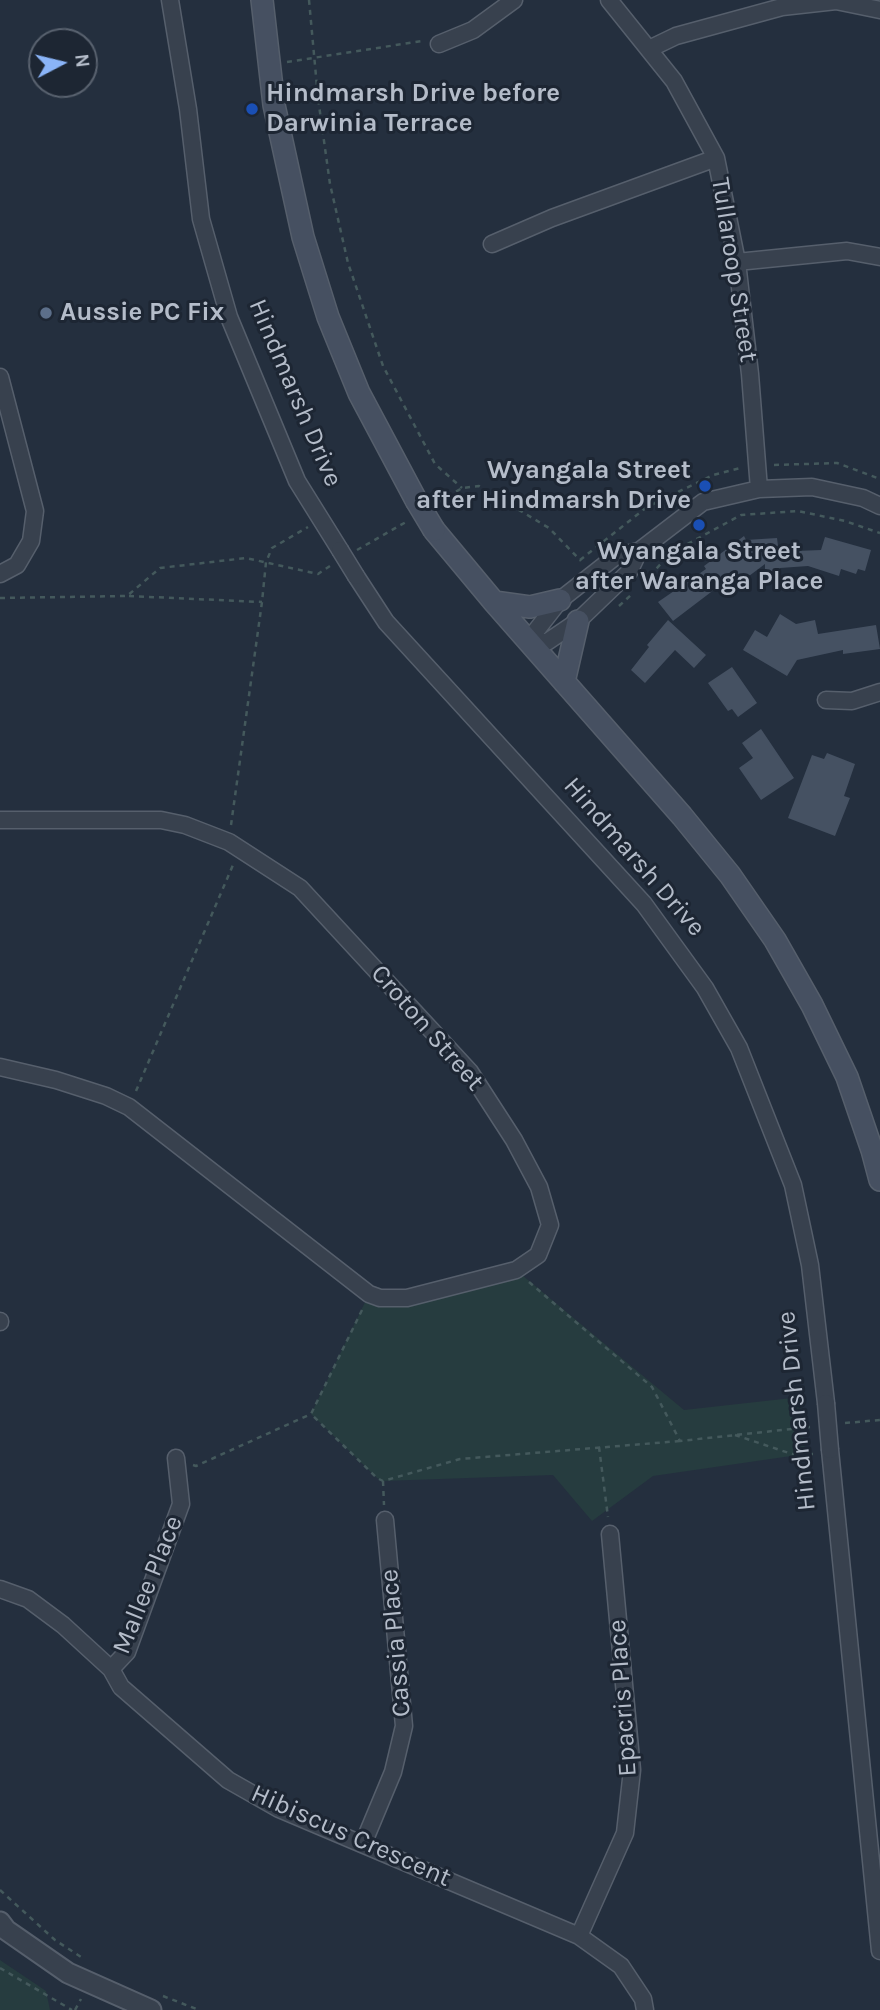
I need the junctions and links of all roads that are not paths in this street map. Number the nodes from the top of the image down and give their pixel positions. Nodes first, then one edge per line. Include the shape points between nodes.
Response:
1 (170, 0) edge
2 (262, 0) edge
3 (514, 0) edge
4 (609, 0) edge
5 (880, 10) edge
6 (439, 44) road end
7 (649, 49) junction
8 (716, 158) junction
9 (492, 244) dead end
10 (880, 257) edge
11 (737, 262) junction
12 (0, 377) edge
13 (758, 489) junction
14 (880, 506) edge
15 (639, 551) junction
16 (0, 573) edge
17 (560, 600) junction
18 (494, 602) junction
19 (578, 621) junction
20 (528, 641) junction
21 (564, 682) junction
22 (880, 692) edge
23 (826, 700) dead end
24 (0, 820) edge
25 (0, 1067) edge
26 (880, 1180) edge
27 (176, 1458) road end
28 (385, 1520) road end
29 (610, 1534) road end
30 (0, 1589) edge
31 (111, 1669) junction
32 (363, 1844) junction
33 (0, 1922) edge
34 (579, 1936) junction
35 (880, 1951) edge
36 (157, 2003) edge
37 (645, 2010) edge

1 - 35 street, Hindmarsh Drive, bridge via 201,219 229,317 297,481 347,551 356,576 386,622 644,904 705,988 739,1048 793,1185 810,1265 826,1403 824,1452
2 - 18 main road, bridge via 274,105 303,237 328,317 415,508
3 - 6 street via 473,30
4 - 7 street, Tullaroop Street
5 - 7 street via 836,1 782,7 677,36
7 - 8 street, Tullaroop Street via 674,81
8 - 9 street
8 - 11 street, Tullaroop Street
10 - 11 street via 847,251
11 - 13 street, Tullaroop Street
12 - 16 street via 35,511 31,541 17,565
13 - 14 street via 812,487
13 - 15 street via 703,502
15 - 17 street via 615,556
15 - 19 street via 629,572
17 - 18 main road via 530,607
17 - 20 street
18 - 20 main road
19 - 20 street via 547,642
19 - 21 main road
20 - 21 main road
21 - 26 main road via 690,826 775,940 847,1077
22 - 23 street via 852,701
24 - 25 street, Croton Street via 161,820 208,832 300,888 470,1072 539,1187 550,1225 538,1255 516,1270 400,1299 380,1298 129,1107 56,1080
27 - 31 street, Mallee Place via 181,1504 127,1652
28 - 32 street, Cassia Place via 404,1726 393,1772
29 - 34 street, Epacris Place via 632,1770 625,1833
30 - 31 street, Hibiscus Crescent via 28,1599
31 - 32 street, Hibiscus Crescent via 121,1687 228,1780 279,1809
32 - 34 street, Hibiscus Crescent
33 - 36 street via 68,1973
34 - 37 street, Hibiscus Crescent via 621,1966 643,1999

